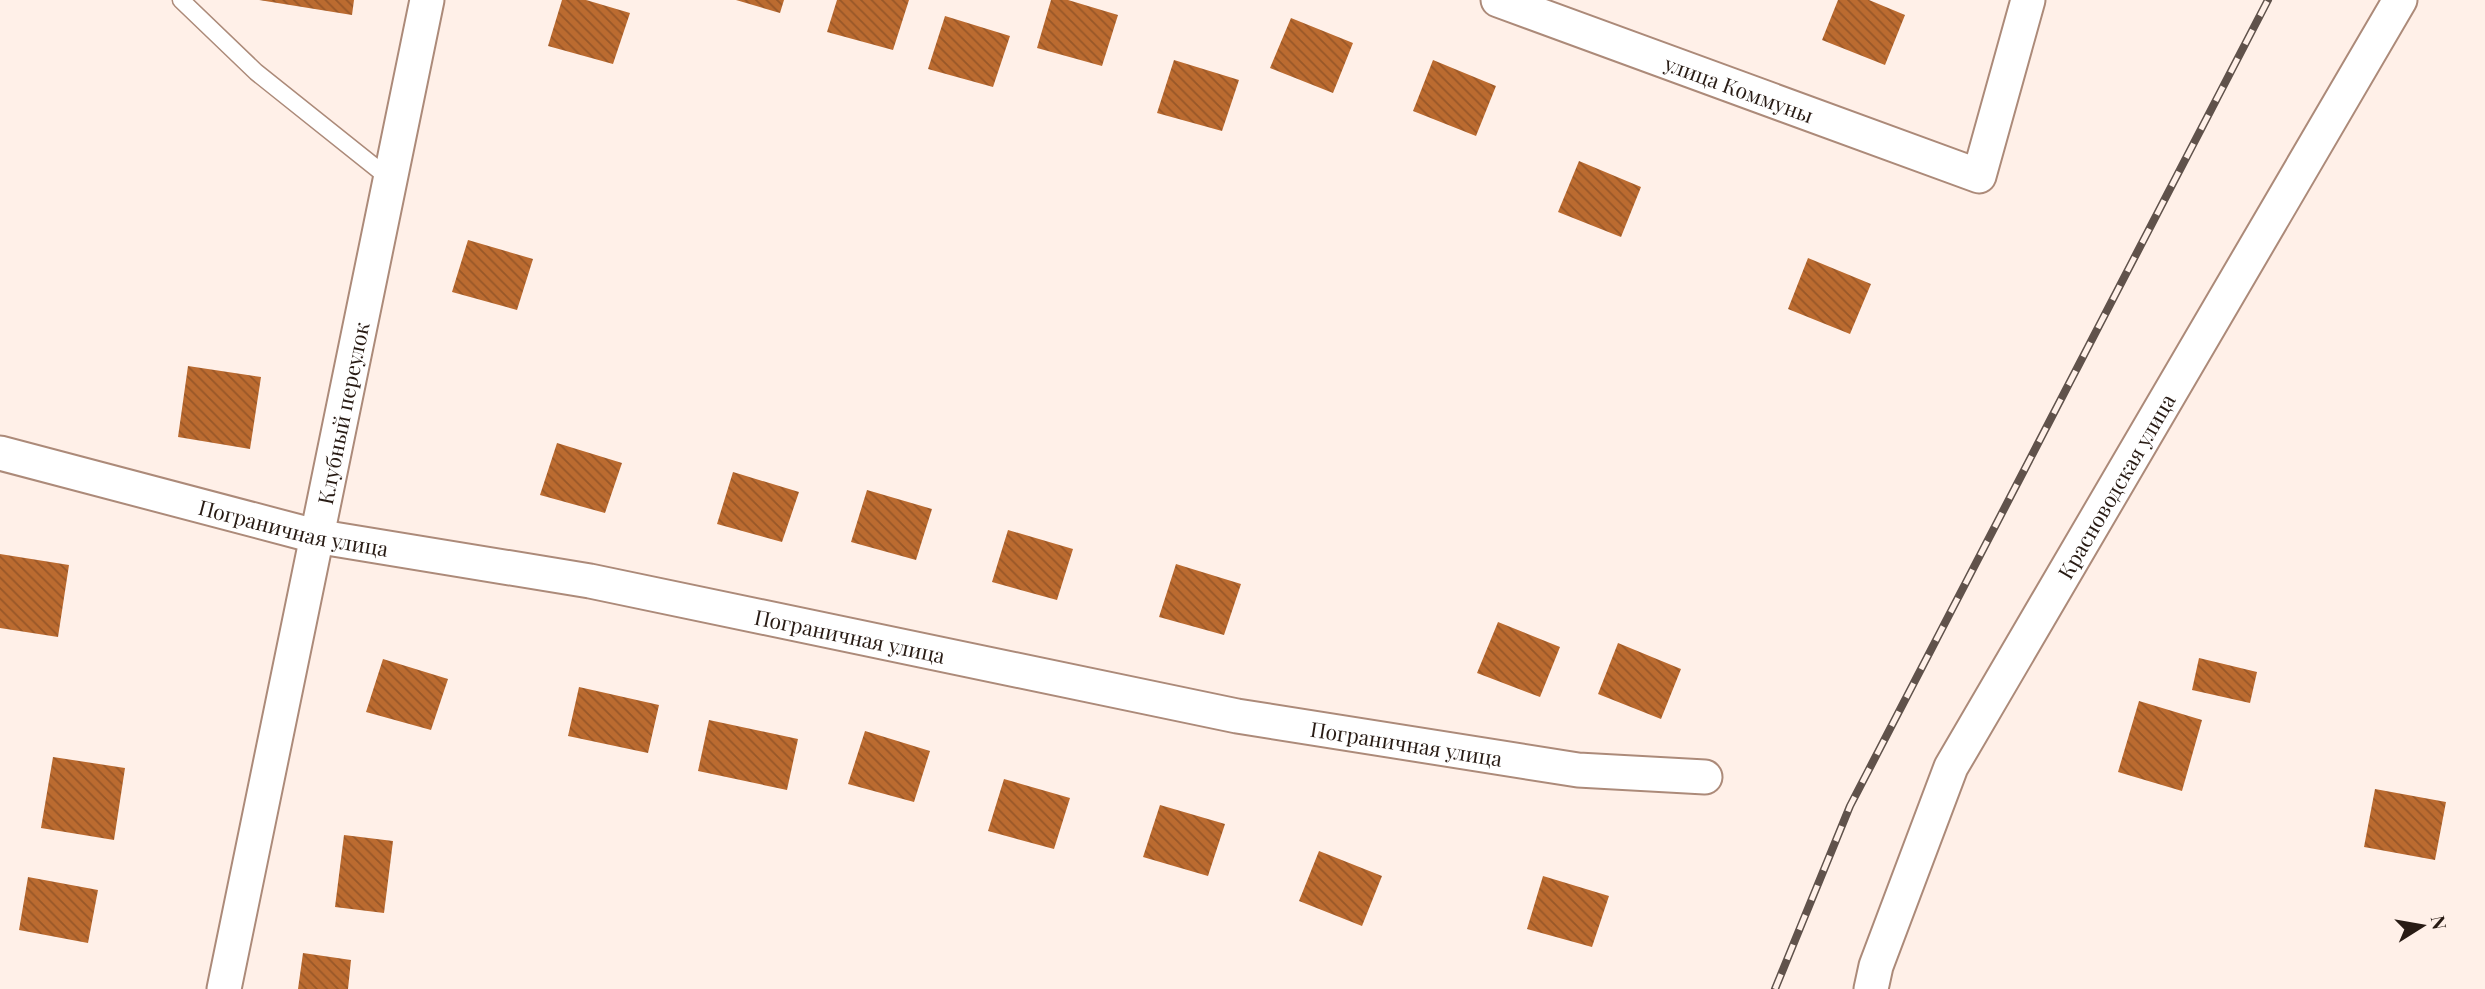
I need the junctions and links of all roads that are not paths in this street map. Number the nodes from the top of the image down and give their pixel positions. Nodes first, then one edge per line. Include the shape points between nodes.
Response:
1 (181, 0) edge
2 (427, 0) edge
3 (1498, 0) edge
4 (2028, 0) edge
5 (2400, 0) edge
6 (390, 179) junction
7 (0, 453) edge
8 (315, 536) junction
9 (1705, 777) dead end
10 (224, 989) edge
11 (1871, 989) edge

1 - 6 lane via 256,72
2 - 6 street, Клубный переулок
3 - 4 street, улица Коммуны via 1979,176
5 - 11 street, Красноводская улица via 1951,767
6 - 8 street, Клубный переулок
7 - 8 street, Пограничная улица
8 - 9 street, Пограничная улица via 590,581 1237,716 1578,770
8 - 10 street, Клубный переулок

